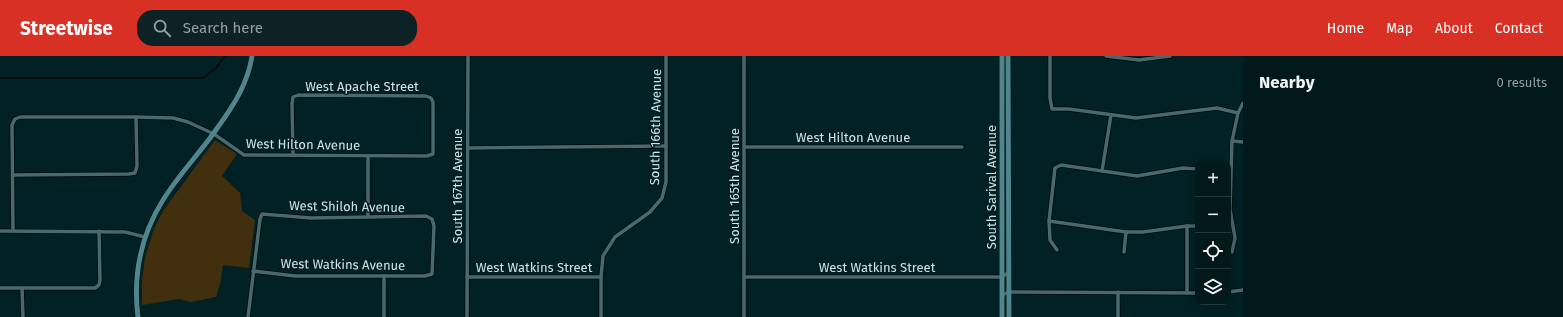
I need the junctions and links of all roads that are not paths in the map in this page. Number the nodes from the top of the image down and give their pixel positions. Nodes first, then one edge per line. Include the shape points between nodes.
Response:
1 (252, 56) edge
2 (468, 56) edge
3 (666, 56) edge
4 (744, 56) edge
5 (1002, 56) edge
6 (1008, 56) edge
7 (1050, 56) edge
8 (1106, 56) edge
9 (1170, 56) edge
10 (1243, 103) edge
11 (1238, 113) junction
12 (1111, 115) junction
13 (136, 117) junction
14 (214, 134) junction
15 (1232, 141) junction
16 (1243, 142) edge
17 (666, 146) junction
18 (745, 147) junction
19 (962, 147) dead end
20 (468, 148) junction
21 (433, 154) joint
22 (293, 156) junction
23 (368, 156) junction
24 (1230, 161) edge
25 (1195, 169) edge
26 (1102, 171) junction
27 (13, 175) junction
28 (368, 216) junction
29 (1050, 220) junction
30 (1187, 226) junction
31 (1195, 226) edge
32 (1231, 228) edge
33 (0, 231) edge
34 (13, 231) junction
35 (99, 231) junction
36 (1126, 232) junction
37 (145, 237) junction
38 (1056, 250) dead end
39 (1124, 252) dead end
40 (1232, 252) dead end
41 (253, 271) junction
42 (1009, 272) junction
43 (432, 274) joint
44 (384, 276) junction
45 (466, 277) junction
46 (601, 277) junction
47 (744, 277) junction
48 (1002, 277) junction
49 (0, 288) edge
50 (22, 288) junction
51 (1243, 290) edge
52 (1009, 292) junction
53 (1118, 292) junction
54 (1231, 292) edge
55 (1187, 293) junction
56 (1195, 293) edge
57 (1002, 296) junction
58 (23, 317) edge
59 (138, 317) edge
60 (248, 317) edge
61 (384, 317) edge
62 (466, 317) edge
63 (601, 317) edge
64 (744, 317) edge
65 (1002, 317) edge
66 (1009, 317) edge
67 (1118, 317) edge

1 - 14 main road via 245,82 235,103
2 - 20 street, South 167th Avenue
3 - 17 street, South 166th Avenue
4 - 18 street, South 165th Avenue
5 - 48 main road, South Sarival Avenue
6 - 42 main road, South Sarival Avenue
7 - 12 street via 1052,109 1069,108
8 - 9 street via 1139,60
10 - 11 street
11 - 12 street via 1217,108 1136,118
11 - 15 street
12 - 26 street
13 - 14 street, West Hilton Avenue via 173,118
13 - 27 street via 134,173
13 - 27 street, West Hilton Avenue via 15,119 12,125
14 - 22 street, West Hilton Avenue via 244,156
14 - 37 main road via 164,200
15 - 16 street
15 - 24 street
17 - 20 street
17 - 46 street, South 166th Avenue via 666,182 662,198 650,212 615,237 603,256
18 - 19 street, West Hilton Avenue
18 - 47 street, South 165th Avenue
20 - 45 street, South 167th Avenue
21 - 22 street, West Apache Street via 431,98 298,95 293,97
21 - 23 street, West Hilton Avenue
22 - 23 street, West Hilton Avenue
23 - 28 street
25 - 26 street via 1183,168 1138,176
26 - 29 street via 1061,165 1055,168
27 - 34 street
28 - 41 street, West Shiloh Avenue via 311,218 262,214
28 - 43 street, West Shiloh Avenue via 426,216 432,219
29 - 36 street
29 - 38 street via 1050,240
30 - 31 street
30 - 36 street
30 - 55 street
32 - 40 street via 1235,238
33 - 34 street
34 - 35 street
35 - 37 street via 125,232
35 - 50 street via 99,284 95,288
36 - 39 street
37 - 59 main road via 138,264
41 - 44 street, West Watkins Avenue via 295,276
41 - 60 street
42 - 48 street
42 - 52 main road, South Sarival Avenue
43 - 44 street, West Watkins Avenue
44 - 61 street
45 - 46 street, West Watkins Street
45 - 62 street, South 167th Avenue
46 - 63 street, South 166th Avenue
47 - 48 street, West Watkins Street
47 - 64 street, South 165th Avenue
48 - 57 main road, South Sarival Avenue
49 - 50 street
50 - 58 street
51 - 54 street
52 - 53 street
52 - 57 street
52 - 66 main road, South Sarival Avenue
53 - 55 street
53 - 67 street
55 - 56 street
57 - 65 main road, South Sarival Avenue

